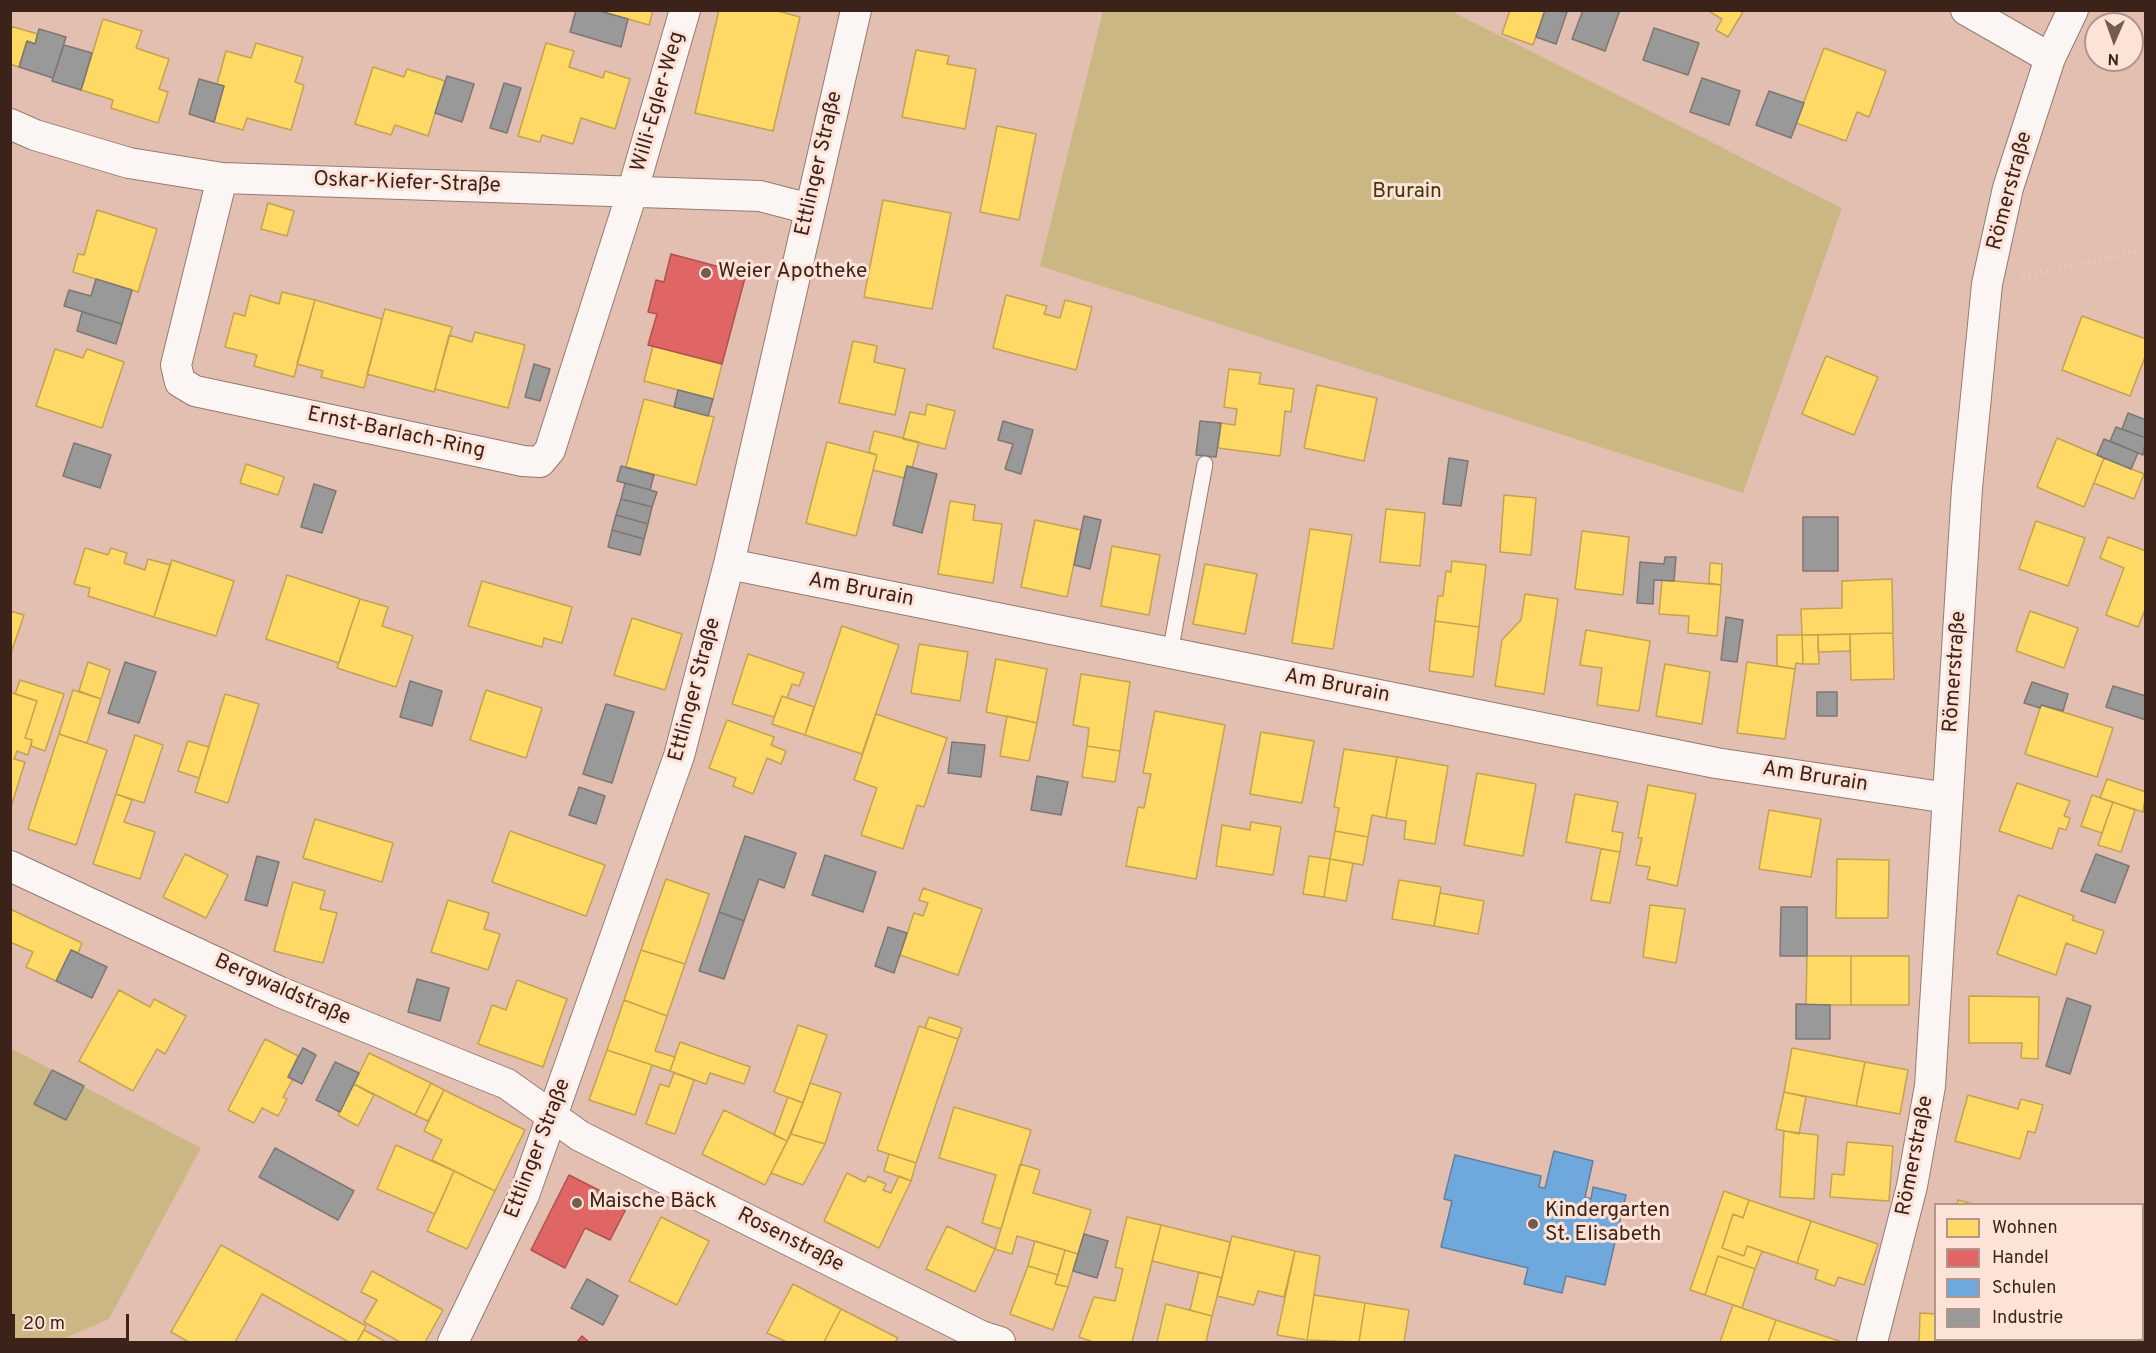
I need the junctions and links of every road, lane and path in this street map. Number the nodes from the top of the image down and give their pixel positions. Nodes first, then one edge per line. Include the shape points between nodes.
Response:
1 (685, 10) edge
2 (856, 10) edge
3 (1966, 10) edge
4 (2073, 10) edge
5 (2050, 58) junction
6 (10, 124) edge
7 (222, 178) junction
8 (632, 193) junction
9 (810, 209) junction
10 (2145, 250) edge
11 (1987, 284) junction
12 (1205, 464) dead end
13 (729, 564) junction
14 (1170, 653) junction
15 (1948, 798) junction
16 (10, 866) edge
17 (553, 1115) junction
18 (453, 1342) edge
19 (1000, 1342) edge
20 (1872, 1342) edge

1 - 8 street, Willi-Egler-Weg
2 - 9 street, Ettlinger Straße
3 - 5 street
4 - 5 street, Römerstraße
5 - 11 street, Römerstraße via 2008,188
6 - 7 street, Oskar-Kiefer-Straße via 129,163
7 - 8 street, Oskar-Kiefer-Straße
7 - 8 street, Ernst-Barlach-Ring via 176,365 180,382 195,391 540,462 550,450
8 - 9 street, Oskar-Kiefer-Straße via 760,196
9 - 13 street, Ettlinger Straße
10 - 11 path
11 - 15 street, Römerstraße via 1967,488
12 - 14 lane
13 - 14 street, Am Brurain
13 - 17 street, Ettlinger Straße via 679,756
14 - 15 street, Am Brurain via 1716,763
15 - 20 street, Römerstraße via 1930,1086 1912,1186
16 - 17 street, Bergwaldstraße via 280,992 507,1084
17 - 18 street, Ettlinger Straße via 524,1195
17 - 19 street, Rosenstraße via 591,1141

